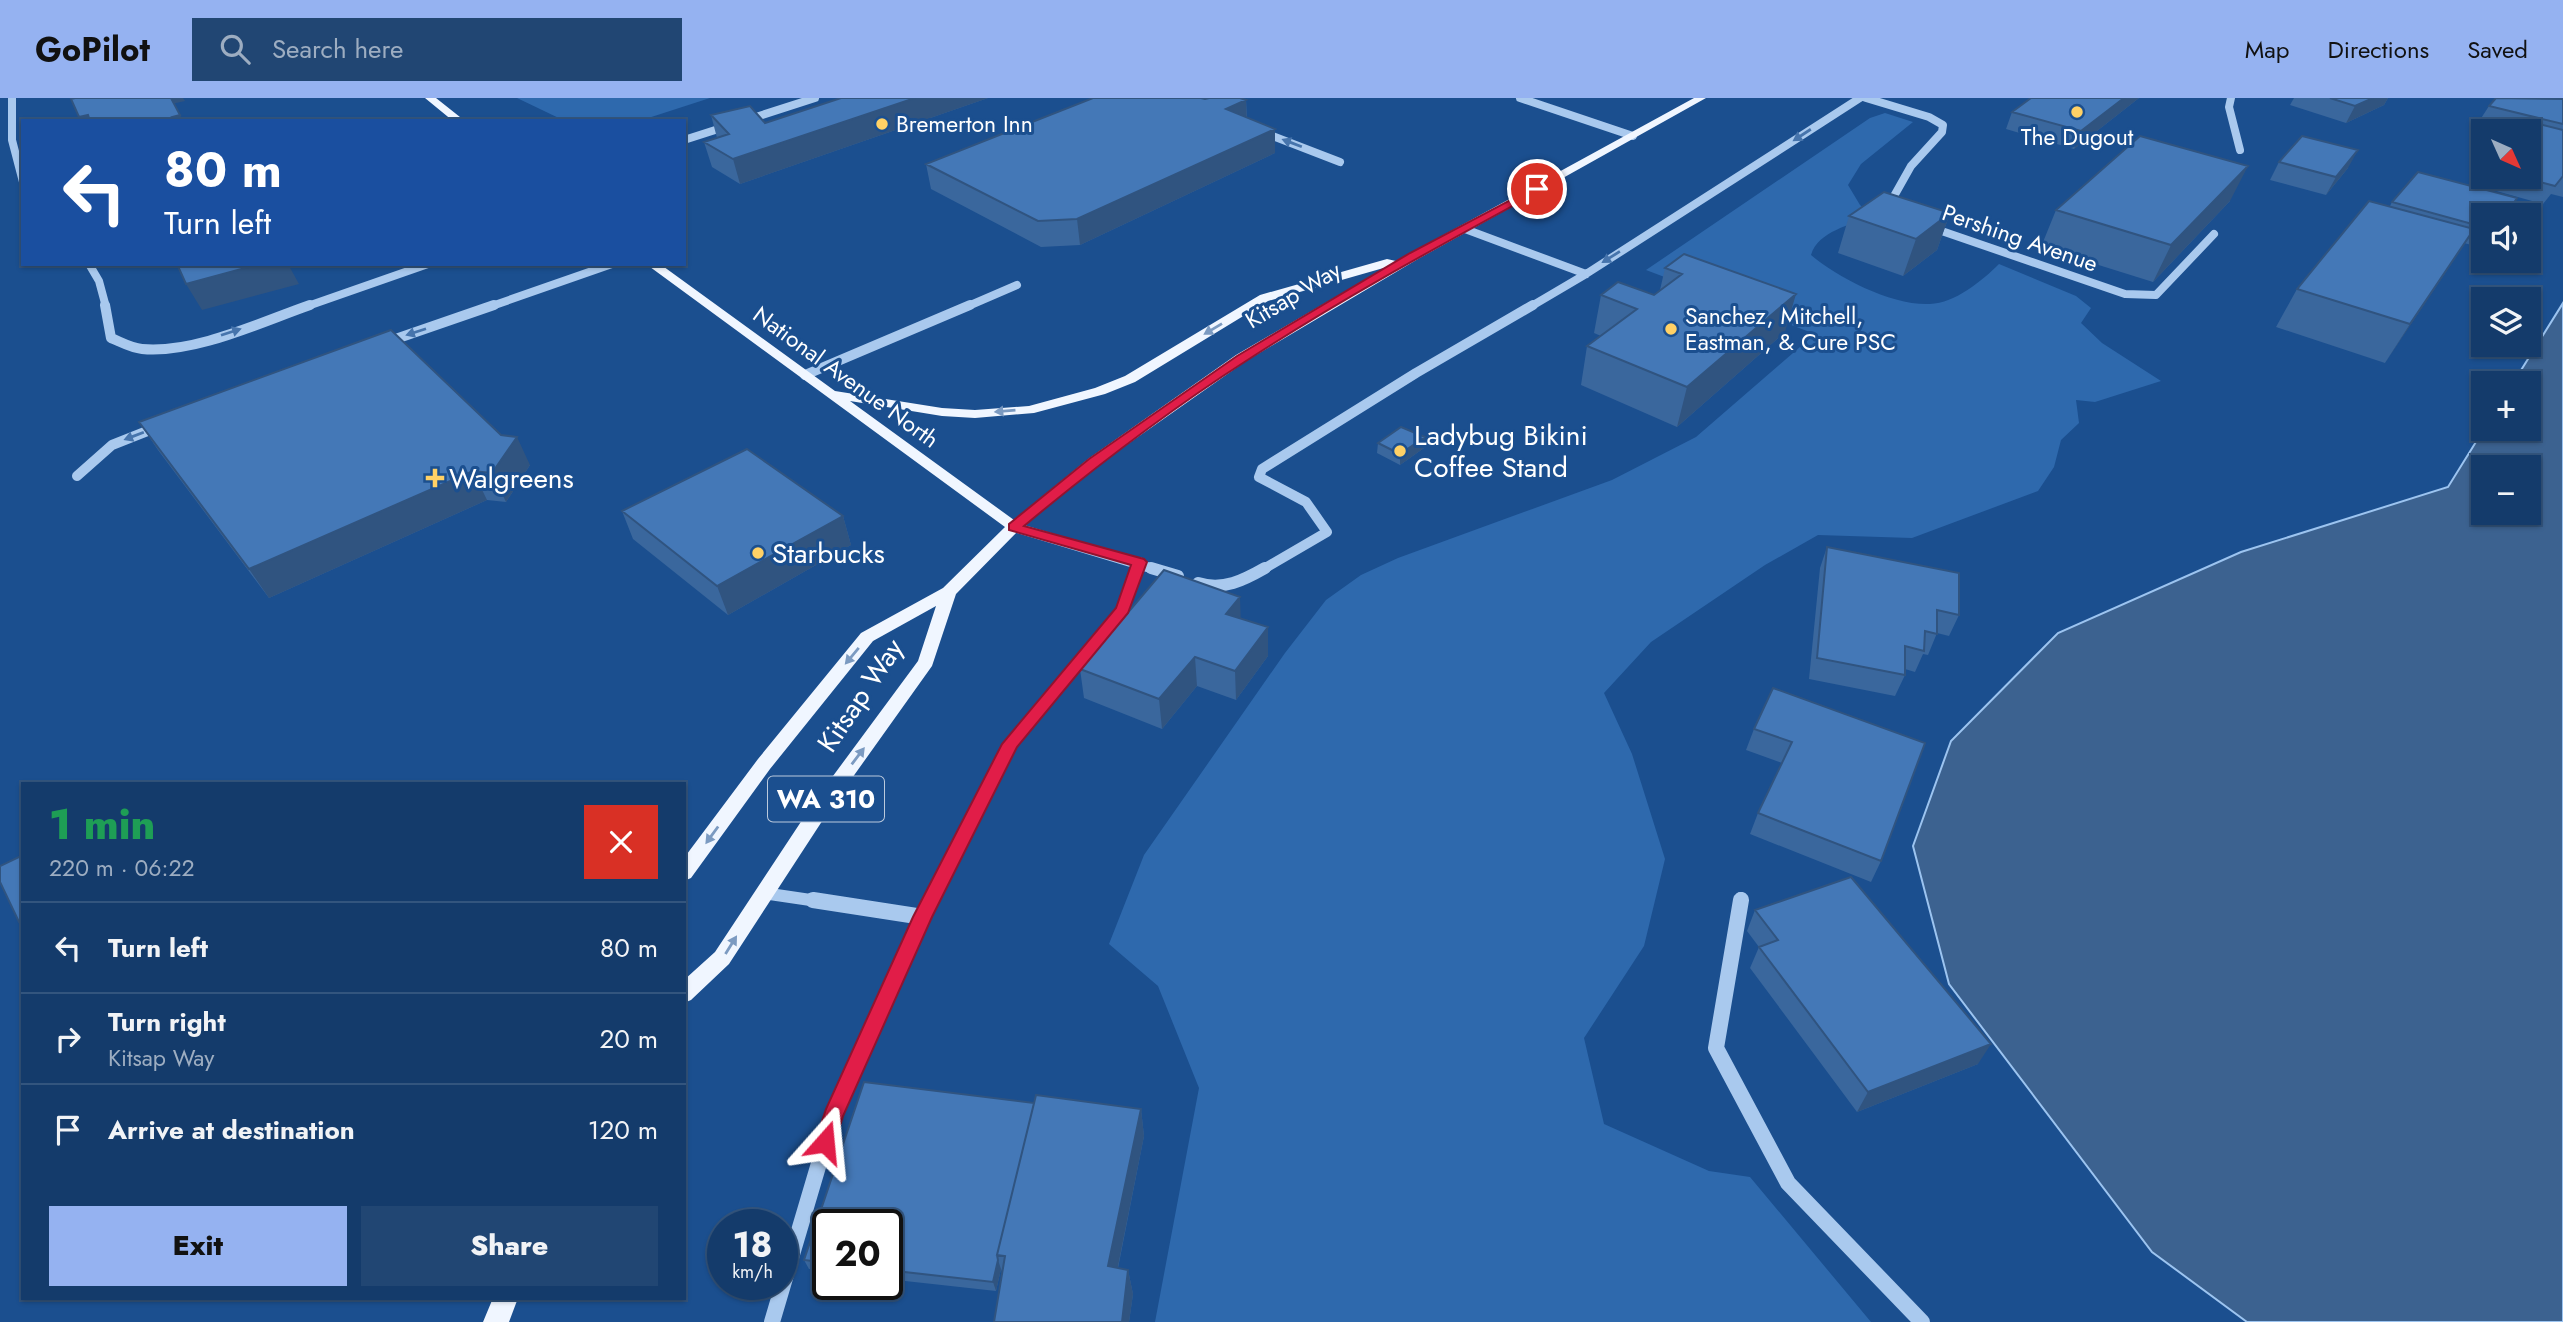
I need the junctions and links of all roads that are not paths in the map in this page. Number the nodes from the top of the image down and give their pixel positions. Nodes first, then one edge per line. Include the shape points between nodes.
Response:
1 (12, 98) edge
2 (430, 98) edge
3 (815, 98) edge
4 (1520, 98) edge
5 (1701, 98) edge
6 (1860, 98) edge
7 (1866, 98) edge
8 (2231, 98) edge
9 (457, 119) edge
10 (1256, 130) edge
11 (1633, 136) junction
12 (686, 139) edge
13 (2240, 150) dead end
14 (1340, 162) dead end
15 (21, 176) edge
16 (1898, 211) edge
17 (1917, 221) edge
18 (1465, 229) junction
19 (2214, 234) edge
20 (1414, 256) junction
21 (90, 266) edge
22 (422, 266) edge
23 (606, 266) edge
24 (655, 266) edge
25 (1586, 274) junction
26 (1017, 285) dead end
27 (376, 346) edge
28 (805, 375) junction
29 (831, 394) junction
30 (174, 421) edge
31 (77, 476) dead end
32 (1014, 527) junction
33 (1139, 562) junction
34 (949, 592) junction
35 (686, 870) edge
36 (762, 893) junction
37 (1741, 898) dead end
38 (923, 917) junction
39 (686, 992) edge
40 (505, 1300) edge
41 (496, 1322) edge
42 (772, 1322) edge
43 (1922, 1322) edge

1 - 15 street via 9,128
2 - 9 main road
3 - 12 street
4 - 11 street
5 - 11 main road, Kitsap Way / WA 310
6 -> 25 street
7 - 16 street via 1943,125 1895,189 1889,205
8 - 13 street via 2229,107
14 -> 10 lane
11 - 18 main road, Kitsap Way / WA 310
17 - 19 street, Pershing Avenue via 2125,294 2156,295
18 - 20 main road, Kitsap Way / WA 310
18 - 25 street
20 -> 29 main road via 1264,298 1130,379 1029,410 942,412
20 - 32 main road, Kitsap Way / WA 310 via 1241,358 1093,462
21 -> 22 street via 103,287 111,338 138,349 166,350 223,335
23 -> 27 street
24 - 28 main road, National Avenue North
25 - 33 street via 1262,469 1259,477 1306,502 1327,532 1243,581 1211,587
26 - 28 street
28 - 29 main road, National Avenue North
29 - 32 main road, National Avenue North
30 -> 31 street via 112,445
32 - 33 street
32 - 34 main road, Kitsap Way / WA 310
33 - 38 street via 1123,610 1010,744
34 -> 35 main road, Kitsap Way / WA 310 via 867,637 764,764
36 -> 34 main road, Kitsap Way / WA 310 via 926,662
36 - 38 street
39 -> 36 main road, Kitsap Way / WA 310 via 722,958
37 - 43 street via 1716,1048 1788,1183
38 - 42 street via 833,1116
40 - 41 main road

